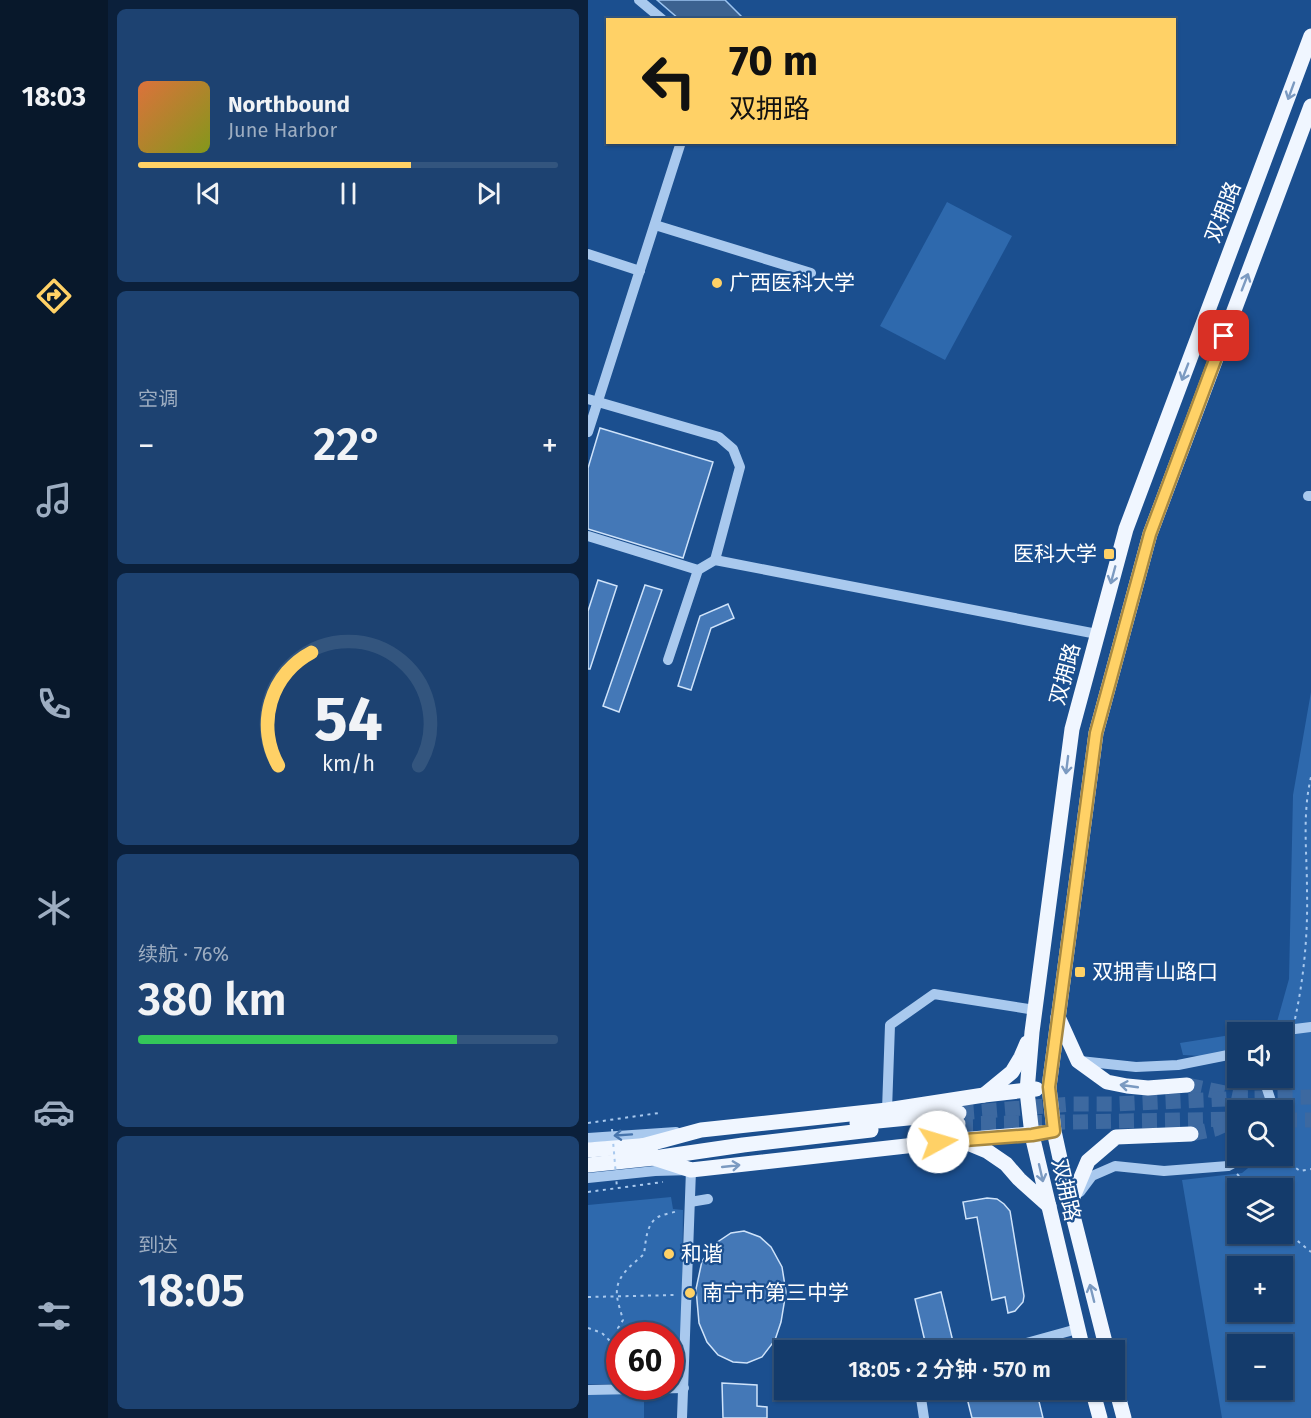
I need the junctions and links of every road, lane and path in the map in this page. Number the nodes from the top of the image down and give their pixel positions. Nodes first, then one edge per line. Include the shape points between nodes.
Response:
1 (639, 0) edge
2 (661, 18) edge
3 (1311, 36) edge
4 (1311, 106) edge
5 (680, 144) edge
6 (654, 225) junction
7 (588, 254) edge
8 (640, 271) junction
9 (811, 273) dead end
10 (593, 400) edge
11 (588, 432) edge
12 (588, 536) edge
13 (715, 560) junction
14 (698, 570) junction
15 (1097, 634) junction
16 (668, 660) dead end
17 (1311, 777) edge
18 (1035, 1010) junction
19 (1058, 1016) junction
20 (1291, 1022) edge
21 (1311, 1027) edge
22 (1293, 1030) edge
23 (1032, 1032) junction
24 (1227, 1055) edge
25 (1078, 1060) junction
26 (1187, 1085) tunnel mouth
27 (1049, 1087) junction
28 (1027, 1090) junction
29 (984, 1095) junction
30 (887, 1110) junction
31 (659, 1113) dead end
32 (588, 1123) edge
33 (959, 1126) junction
34 (612, 1130) dead end
35 (701, 1130) junction
36 (1054, 1131) junction
37 (1191, 1134) tunnel mouth
38 (1032, 1135) junction
39 (588, 1138) edge
40 (642, 1146) junction
41 (588, 1150) edge
42 (654, 1158) junction
43 (588, 1165) edge
44 (1228, 1166) joint
45 (1293, 1166) edge
46 (1311, 1169) edge
47 (691, 1170) junction
48 (1241, 1178) edge
49 (588, 1179) edge
50 (666, 1182) dead end
51 (617, 1188) junction
52 (588, 1192) edge
53 (708, 1199) dead end
54 (1070, 1204) junction
55 (690, 1205) junction
56 (1048, 1206) junction
57 (1293, 1237) edge
58 (1311, 1252) edge
59 (687, 1295) junction
60 (617, 1296) junction
61 (588, 1297) edge
62 (622, 1322) edge
63 (588, 1328) edge
64 (1077, 1329) junction
65 (606, 1337) edge
66 (1037, 1340) edge
67 (1080, 1340) edge
68 (1104, 1340) edge
69 (684, 1388) edge
70 (588, 1390) edge
71 (606, 1390) edge
72 (683, 1400) edge
73 (921, 1400) edge
74 (1095, 1400) edge
75 (1119, 1400) edge
76 (682, 1418) edge
77 (924, 1418) edge
78 (1100, 1418) edge
79 (1124, 1418) edge

1 - 2 street
3 -> 15 main road, 双拥路 via 1126,529
19 -> 4 main road, 双拥路 via 1096,733 1150,534
5 - 6 street
6 - 8 street
6 - 9 street
7 - 8 street
8 - 10 street
10 - 11 street
10 - 13 street via 719,437 733,449 740,467
12 - 14 street
13 - 14 street
13 - 15 street
14 - 16 street
15 -> 18 main road, 双拥路 via 1072,729
17 - 20 path via 1305,824 1306,939 1300,997
18 - 23 main road, 双拥路
18 - 30 street via 934,994 890,1025
19 - 25 main road
19 - 27 main road, 双拥路
21 - 22 street
23 - 28 main road, 双拥路
23 - 29 main road via 1012,1072
24 - 25 street via 1147,1067
26 -> 25 main road via 1148,1088 1107,1082
27 - 28 main road
27 - 36 main road, 双拥路
28 - 29 main road
28 - 38 main road, 双拥路
29 - 30 main road
30 - 35 main road
31 - 32 path
33 - 38 main road
33 - 40 main road
33 - 42 main road via 858,1131
47 -> 33 main road
33 - 56 main road via 1006,1164
34 - 51 path, bridge
35 -> 39 street
35 - 40 main road
36 - 38 main road
36 - 54 main road, 双拥路
37 - 54 main road via 1116,1137 1088,1161
38 -> 56 main road, 双拥路
40 - 41 main road
42 - 43 main road
42 - 47 main road
44 - 48 path
44 - 54 street via 1164,1171 1115,1166 1092,1176
45 - 46 path via 1300,1171
47 - 49 street
47 - 55 street
50 - 51 path
51 - 52 path
53 - 55 street
68 -> 54 main road, 双拥路
55 - 59 street
55 - 60 path via 651,1224 644,1254 617,1282
56 - 64 main road, 双拥路
57 - 58 path
59 - 60 path
59 - 69 street
60 - 61 path
60 - 62 path
63 - 65 path
64 - 66 street
64 - 67 main road, 双拥路
70 - 71 street
72 - 76 street
73 - 77 street
74 - 78 main road
75 - 79 main road

